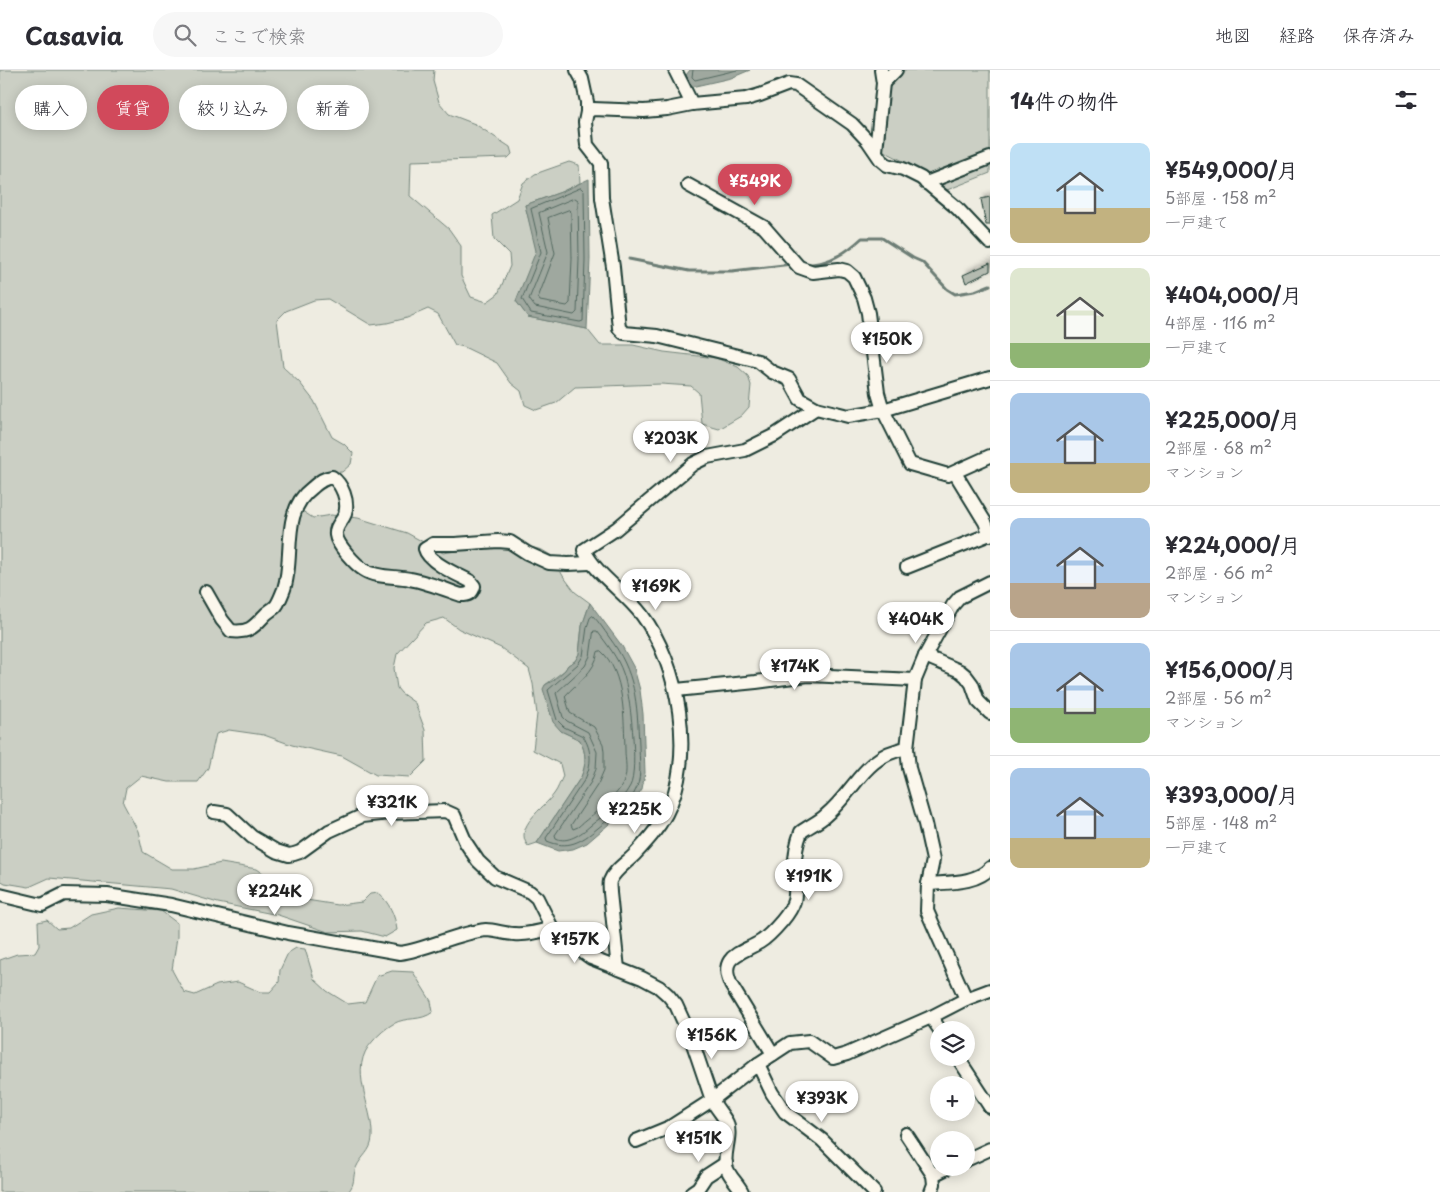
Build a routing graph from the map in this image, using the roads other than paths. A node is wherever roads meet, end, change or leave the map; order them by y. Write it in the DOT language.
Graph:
graph roads {
  1 [pos="577,70"];
  2 [pos="675,70"];
  3 [pos="896,70"];
  4 [pos="882,76"];
  5 [pos="692,104"];
  6 [pos="587,112"];
  7 [pos="876,151"];
  8 [pos="990,158"];
  9 [pos="926,183"];
  10 [pos="688,185"];
  11 [pos="990,243"];
  12 [pos="990,378"];
  13 [pos="816,408"];
  14 [pos="884,410"];
  15 [pos="990,456"];
  16 [pos="954,473"];
  17 [pos="990,535"];
  18 [pos="590,563"];
  19 [pos="907,567"];
  20 [pos="990,582"];
  21 [pos="206,592"];
  22 [pos="925,656"];
  23 [pos="915,680"];
  24 [pos="676,690"];
  25 [pos="990,713"];
  26 [pos="907,748"];
  27 [pos="214,812"];
  28 [pos="990,868"];
  29 [pos="928,884"];
  30 [pos="0,895"];
  31 [pos="552,928"];
  32 [pos="618,969"];
  33 [pos="990,990"];
  34 [pos="966,999"];
  35 [pos="931,1017"];
  36 [pos="934,1021"];
  37 [pos="773,1054"];
  38 [pos="758,1064"];
  39 [pos="963,1066"];
  40 [pos="712,1100"];
  41 [pos="990,1107"];
  42 [pos="906,1134"];
  43 [pos="636,1141"];
  44 [pos="990,1149"];
  45 [pos="975,1156"];
  46 [pos="726,1163"];
  47 [pos="930,1172"];
  48 [pos="932,1176"];
  49 [pos="692,1192"];
  50 [pos="742,1192"];
  51 [pos="874,1192"];
  52 [pos="931,1192"];
  1 -- 6 [label="street"];
  2 -- 5 [label="street"];
  3 -- 4 [label="street"];
  4 -- 7 [label="street"];
  5 -- 6 [label="street"];
  5 -- 7 [label="street"];
  6 -- 13 [label="street"];
  7 -- 9 [label="street"];
  8 -- 9 [label="street"];
  9 -- 11 [label="street"];
  10 -- 14 [label="street"];
  12 -- 14 [label="street"];
  13 -- 14 [label="street"];
  13 -- 18 [label="street"];
  14 -- 16 [label="street"];
  15 -- 16 [label="street"];
  16 -- 17 [label="street"];
  17 -- 19 [label="street"];
  18 -- 21 [label="street"];
  18 -- 24 [label="street"];
  20 -- 22 [label="street"];
  22 -- 23 [label="street"];
  22 -- 25 [label="street"];
  23 -- 24 [label="street"];
  23 -- 26 [label="street"];
  24 -- 32 [label="street"];
  26 -- 29 [label="street"];
  26 -- 37 [label="street"];
  27 -- 31 [label="street"];
  28 -- 29 [label="street"];
  29 -- 34 [label="street"];
  30 -- 31 [label="street"];
  31 -- 32 [label="street"];
  32 -- 40 [label="street"];
  33 -- 34 [label="street"];
  34 -- 35 [label="street"];
  35 -- 36 [label="street"];
  35 -- 37 [label="street"];
  37 -- 38 [label="street"];
  38 -- 40 [label="street"];
  38 -- 51 [label="street"];
  39 -- 41 [label="street"];
  40 -- 43 [label="street"];
  40 -- 46 [label="street"];
  42 -- 47 [label="street"];
  44 -- 45 [label="street"];
  46 -- 49 [label="street"];
  46 -- 50 [label="street"];
  48 -- 52 [label="street"];
}
